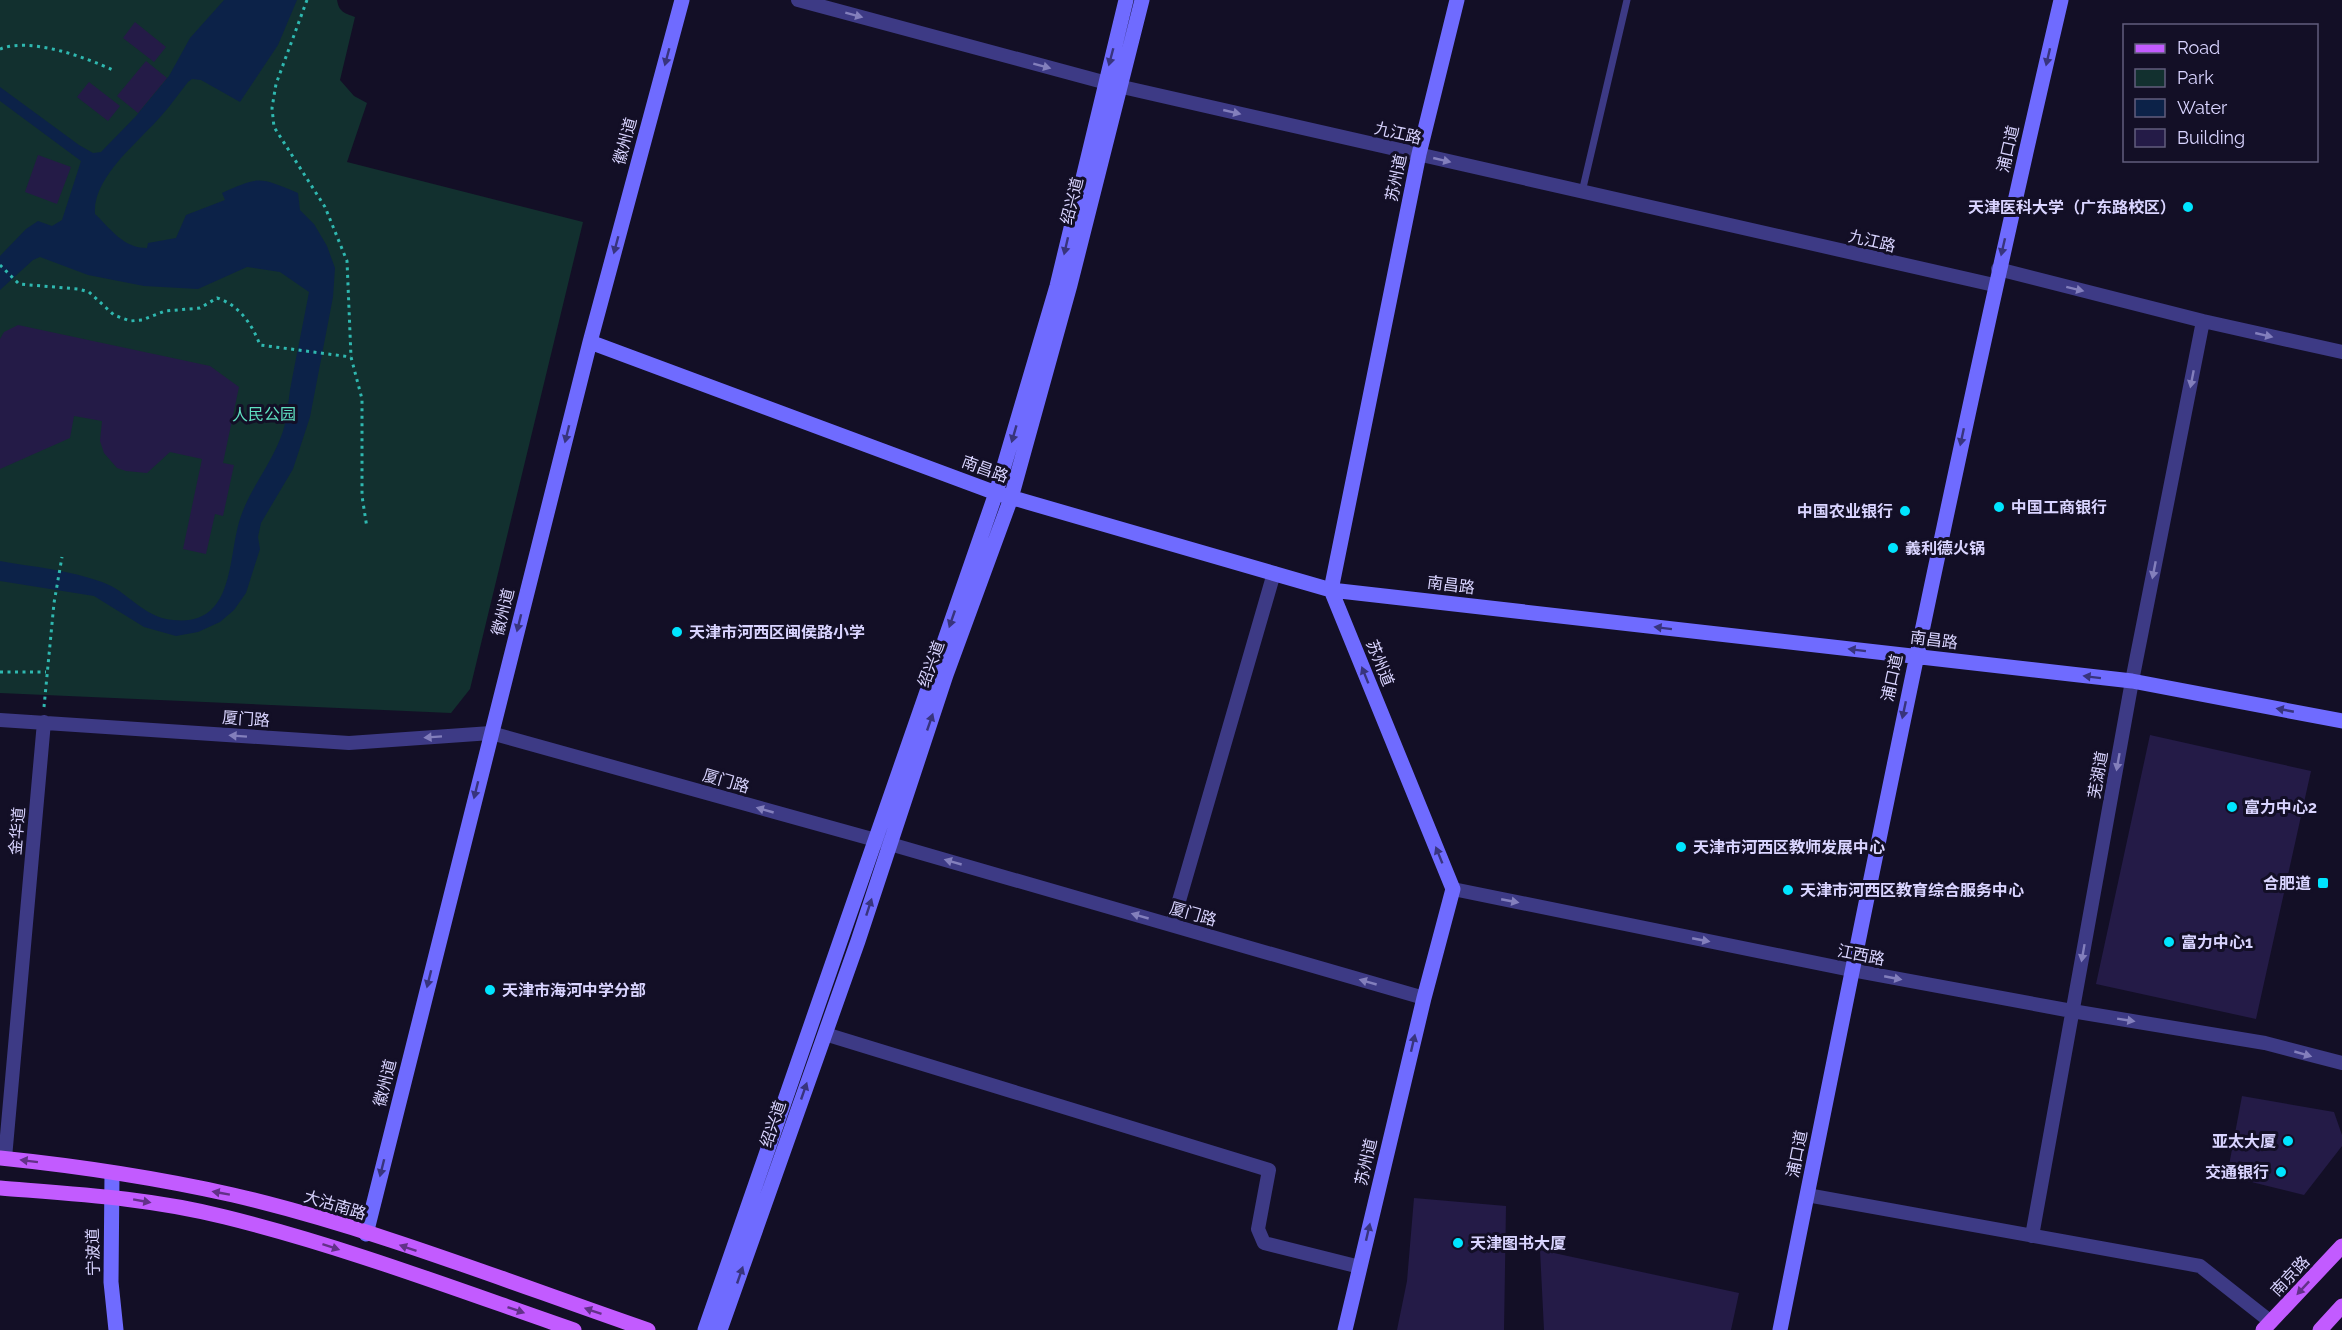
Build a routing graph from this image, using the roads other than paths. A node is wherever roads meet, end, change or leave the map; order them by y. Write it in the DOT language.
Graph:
graph roads {
  1 [pos="682,0"];
  2 [pos="798,0"];
  3 [pos="1126,0"];
  4 [pos="1142,0"];
  5 [pos="1457,0"];
  6 [pos="1627,0"];
  7 [pos="2061,0"];
  8 [pos="1111,85"];
  9 [pos="1419,154"];
  10 [pos="1582,192"];
  11 [pos="1998,269"];
  12 [pos="1994,285"];
  13 [pos="2203,321"];
  14 [pos="590,342"];
  15 [pos="2342,352"];
  16 [pos="996,493"];
  17 [pos="1011,498"];
  18 [pos="1274,573"];
  19 [pos="1331,590"];
  20 [pos="1915,656"];
  21 [pos="2132,681"];
  22 [pos="0,720"];
  23 [pos="2342,721"];
  24 [pos="44,722"];
  25 [pos="491,733"];
  26 [pos="874,840"];
  27 [pos="890,844"];
  28 [pos="1453,890"];
  29 [pos="1172,925"];
  30 [pos="1851,970"];
  31 [pos="1424,998"];
  32 [pos="2072,1011"];
  33 [pos="825,1034"];
  34 [pos="2342,1063"];
  35 [pos="2,1158"];
  36 [pos="112,1173"];
  37 [pos="0,1188"];
  38 [pos="110,1196"];
  39 [pos="1807,1196"];
  40 [pos="366,1234"];
  41 [pos="2032,1236"];
  42 [pos="2342,1246"];
  43 [pos="1360,1267"];
  44 [pos="2342,1306"];
  45 [pos="2267,1326"];
  46 [pos="116,1330"];
  47 [pos="574,1330"];
  48 [pos="648,1330"];
  49 [pos="705,1330"];
  50 [pos="720,1330"];
  51 [pos="1345,1330"];
  52 [pos="1780,1330"];
  53 [pos="2320,1330"];
  1 -- 14 [label="street, 徽州道, one-way"];
  2 -- 8 [label="street, 九江路, one-way"];
  3 -- 8 [label="street, 绍兴道, one-way"];
  4 -- 8 [label="street, 绍兴道"];
  5 -- 9 [label="street, 苏州道"];
  6 -- 10 [label="lane"];
  7 -- 11 [label="street, 浦口道, one-way"];
  8 -- 9 [label="street, 九江路, one-way"];
  8 -- 16 [label="street, 绍兴道, one-way"];
  8 -- 17 [label="street, 绍兴道"];
  9 -- 10 [label="street, 九江路, one-way"];
  9 -- 19 [label="street, 苏州道"];
  10 -- 12 [label="street, 九江路"];
  11 -- 12 [label="street, 浦口道"];
  11 -- 13 [label="street, one-way"];
  12 -- 20 [label="street, 浦口道, one-way"];
  13 -- 15 [label="street, one-way"];
  13 -- 21 [label="street, 芜湖道, one-way"];
  14 -- 16 [label="street, 南昌路"];
  14 -- 25 [label="street, 徽州道, one-way"];
  16 -- 17 [label="street, 南昌路"];
  16 -- 26 [label="street, 绍兴道, one-way"];
  17 -- 18 [label="street, 南昌路"];
  27 -- 17 [label="street, 绍兴道, one-way"];
  18 -- 19 [label="street, 南昌路"];
  18 -- 29 [label="street"];
  20 -- 19 [label="street, 南昌路, one-way"];
  28 -- 19 [label="street, 苏州道, one-way"];
  21 -- 20 [label="street, 南昌路, one-way"];
  20 -- 30 [label="street, 浦口道, one-way"];
  23 -- 21 [label="street, 南昌路, one-way"];
  21 -- 32 [label="street, 芜湖道, one-way"];
  22 -- 24 [label="street, 厦门路"];
  25 -- 24 [label="street, 厦门路, one-way"];
  24 -- 35 [label="street, 金华道"];
  26 -- 25 [label="street, 厦门路, one-way"];
  25 -- 40 [label="street, 徽州道, one-way"];
  26 -- 27 [label="street, 厦门路"];
  26 -- 49 [label="street, 绍兴道"];
  29 -- 27 [label="street, 厦门路, one-way"];
  33 -- 27 [label="street, 绍兴道, one-way"];
  28 -- 30 [label="street, 江西路, one-way"];
  28 -- 31 [label="street, 苏州道"];
  31 -- 29 [label="street, 厦门路, one-way"];
  30 -- 32 [label="street, 江西路, one-way"];
  30 -- 39 [label="street, 浦口道"];
  43 -- 31 [label="street, 苏州道, one-way"];
  32 -- 34 [label="street, 江西路, one-way"];
  32 -- 41 [label="street, 芜湖道"];
  33 -- 43 [label="street"];
  50 -- 33 [label="street, 绍兴道, one-way"];
  36 -- 35 [label="main road, 大沽南路, one-way"];
  36 -- 38 [label="street, 宁波道"];
  40 -- 36 [label="main road, 大沽南路, one-way"];
  37 -- 38 [label="main road"];
  38 -- 46 [label="street, 宁波道"];
  38 -- 47 [label="main road, one-way"];
  39 -- 41 [label="street"];
  39 -- 52 [label="street, 浦口道"];
  48 -- 40 [label="main road, 大沽南路, one-way"];
  41 -- 45 [label="street"];
  42 -- 45 [label="main road, 南京路, one-way"];
  43 -- 51 [label="street, 苏州道"];
  44 -- 53 [label="main road"];
}
